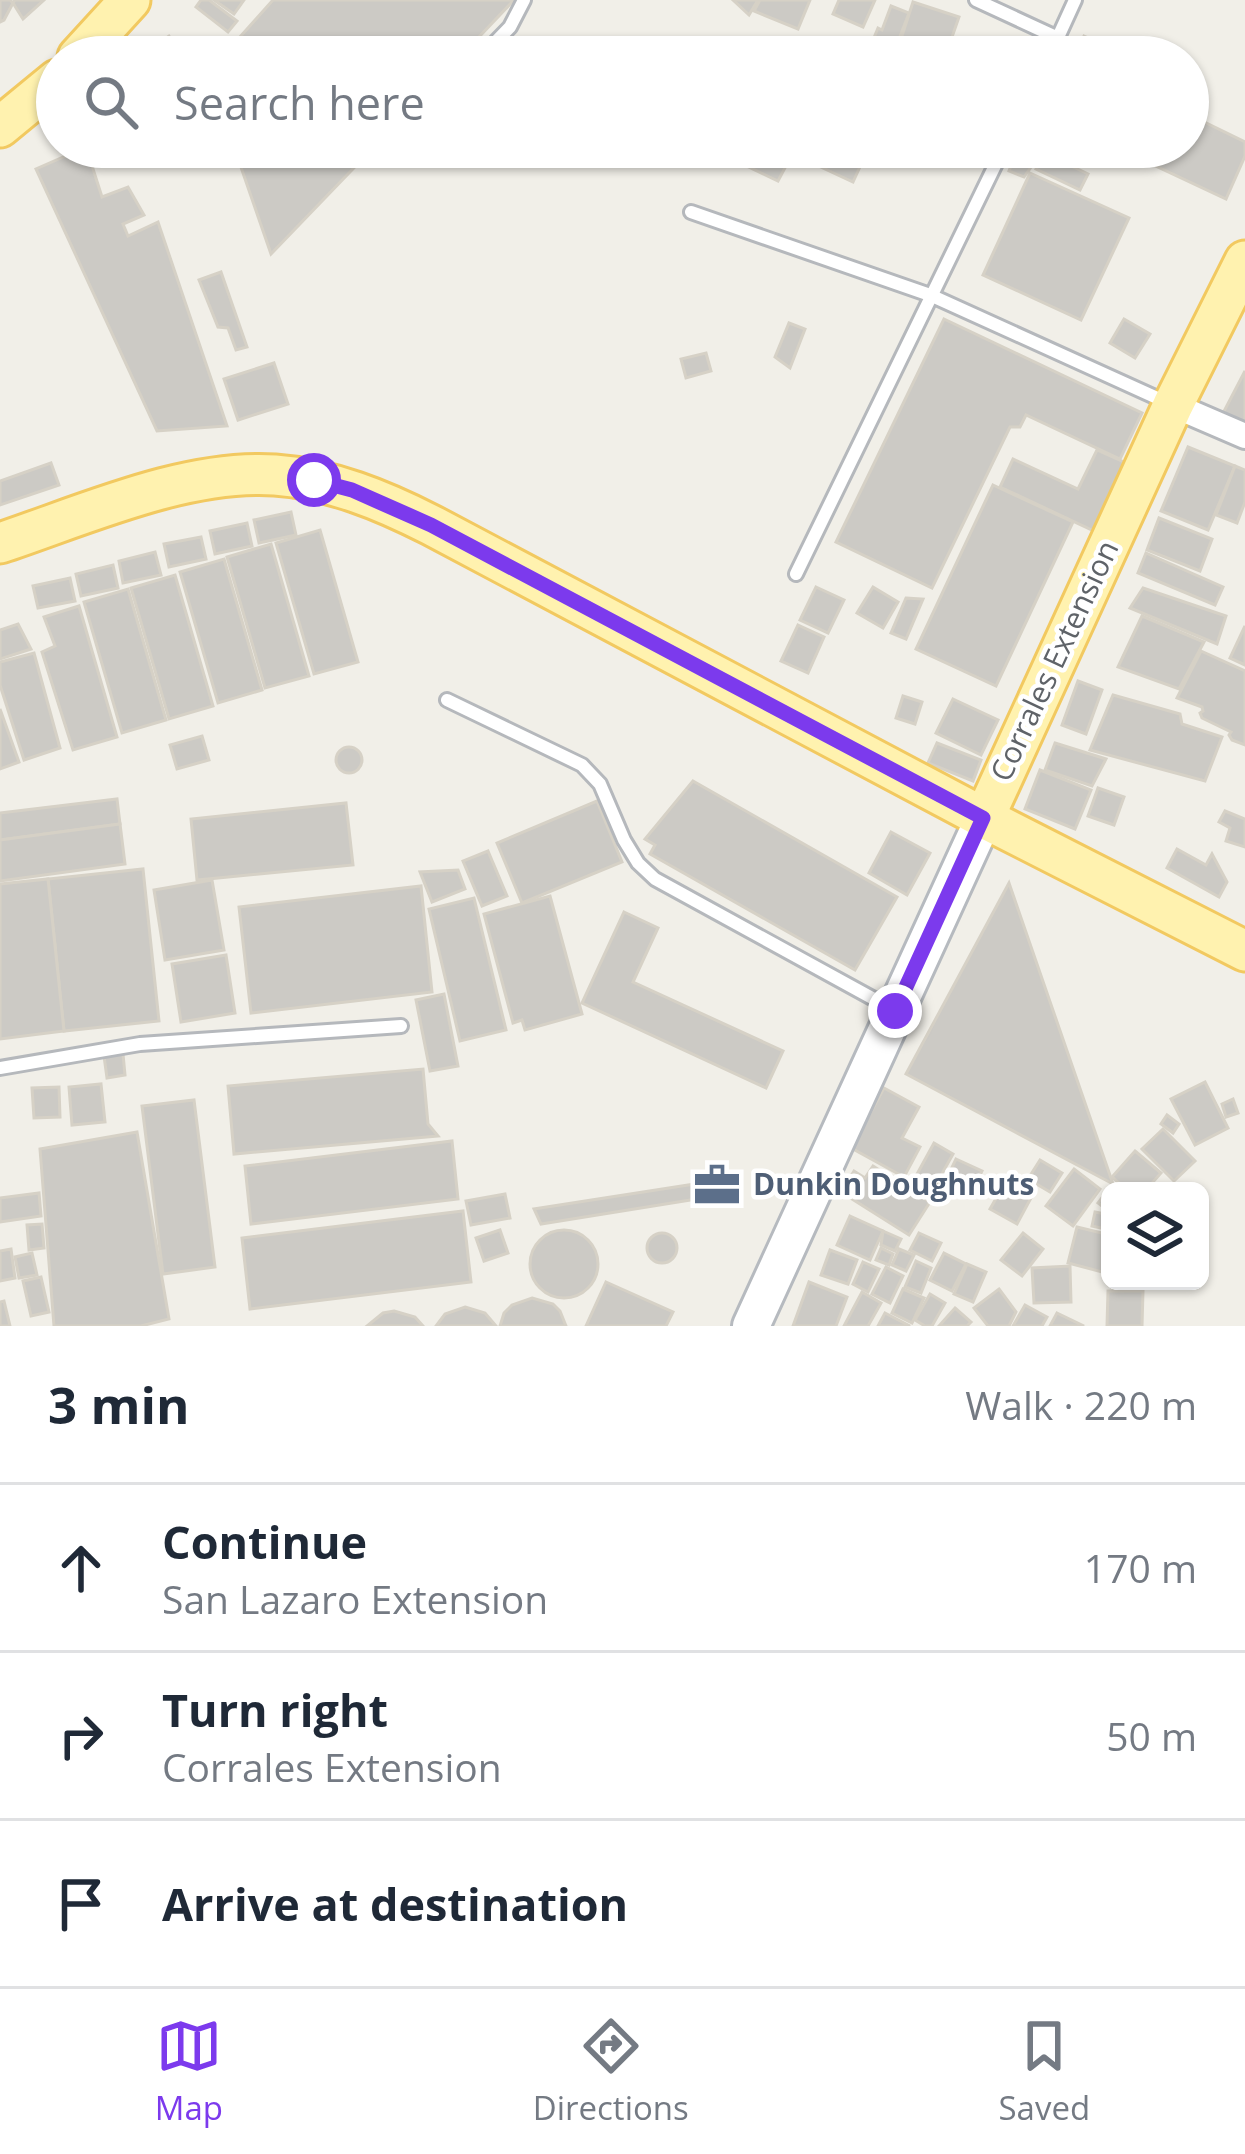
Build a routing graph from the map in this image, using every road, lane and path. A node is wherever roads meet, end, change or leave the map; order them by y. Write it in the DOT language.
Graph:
graph roads {
  1 [pos="130,0"];
  2 [pos="524,0"];
  3 [pos="976,0"];
  4 [pos="1075,0"];
  5 [pos="97,36"];
  6 [pos="501,36"];
  7 [pos="1054,36"];
  8 [pos="1059,36"];
  9 [pos="36,97"];
  10 [pos="0,127"];
  11 [pos="994,168"];
  12 [pos="691,212"];
  13 [pos="1245,261"];
  14 [pos="930,295"];
  15 [pos="1173,405"];
  16 [pos="1245,436"];
  17 [pos="0,544"];
  18 [pos="796,574"];
  19 [pos="447,700"];
  20 [pos="983,818"];
  21 [pos="1245,951"];
  22 [pos="895,1011"];
  23 [pos="401,1026"];
  24 [pos="0,1068"];
  25 [pos="751,1326"];
  1 -- 5 [label="main road"];
  2 -- 6 [label="lane"];
  3 -- 7 [label="lane"];
  4 -- 8 [label="lane"];
  9 -- 10 [label="main road"];
  11 -- 14 [label="lane"];
  12 -- 14 [label="lane"];
  13 -- 15 [label="main road, Corrales Extension"];
  14 -- 15 [label="lane"];
  14 -- 18 [label="lane"];
  15 -- 16 [label="street"];
  15 -- 20 [label="main road, Corrales Extension"];
  17 -- 20 [label="main road"];
  19 -- 22 [label="lane"];
  20 -- 21 [label="main road"];
  20 -- 22 [label="main road, Corrales Extension"];
  22 -- 25 [label="main road, Corrales Extension"];
  23 -- 24 [label="lane"];
}
